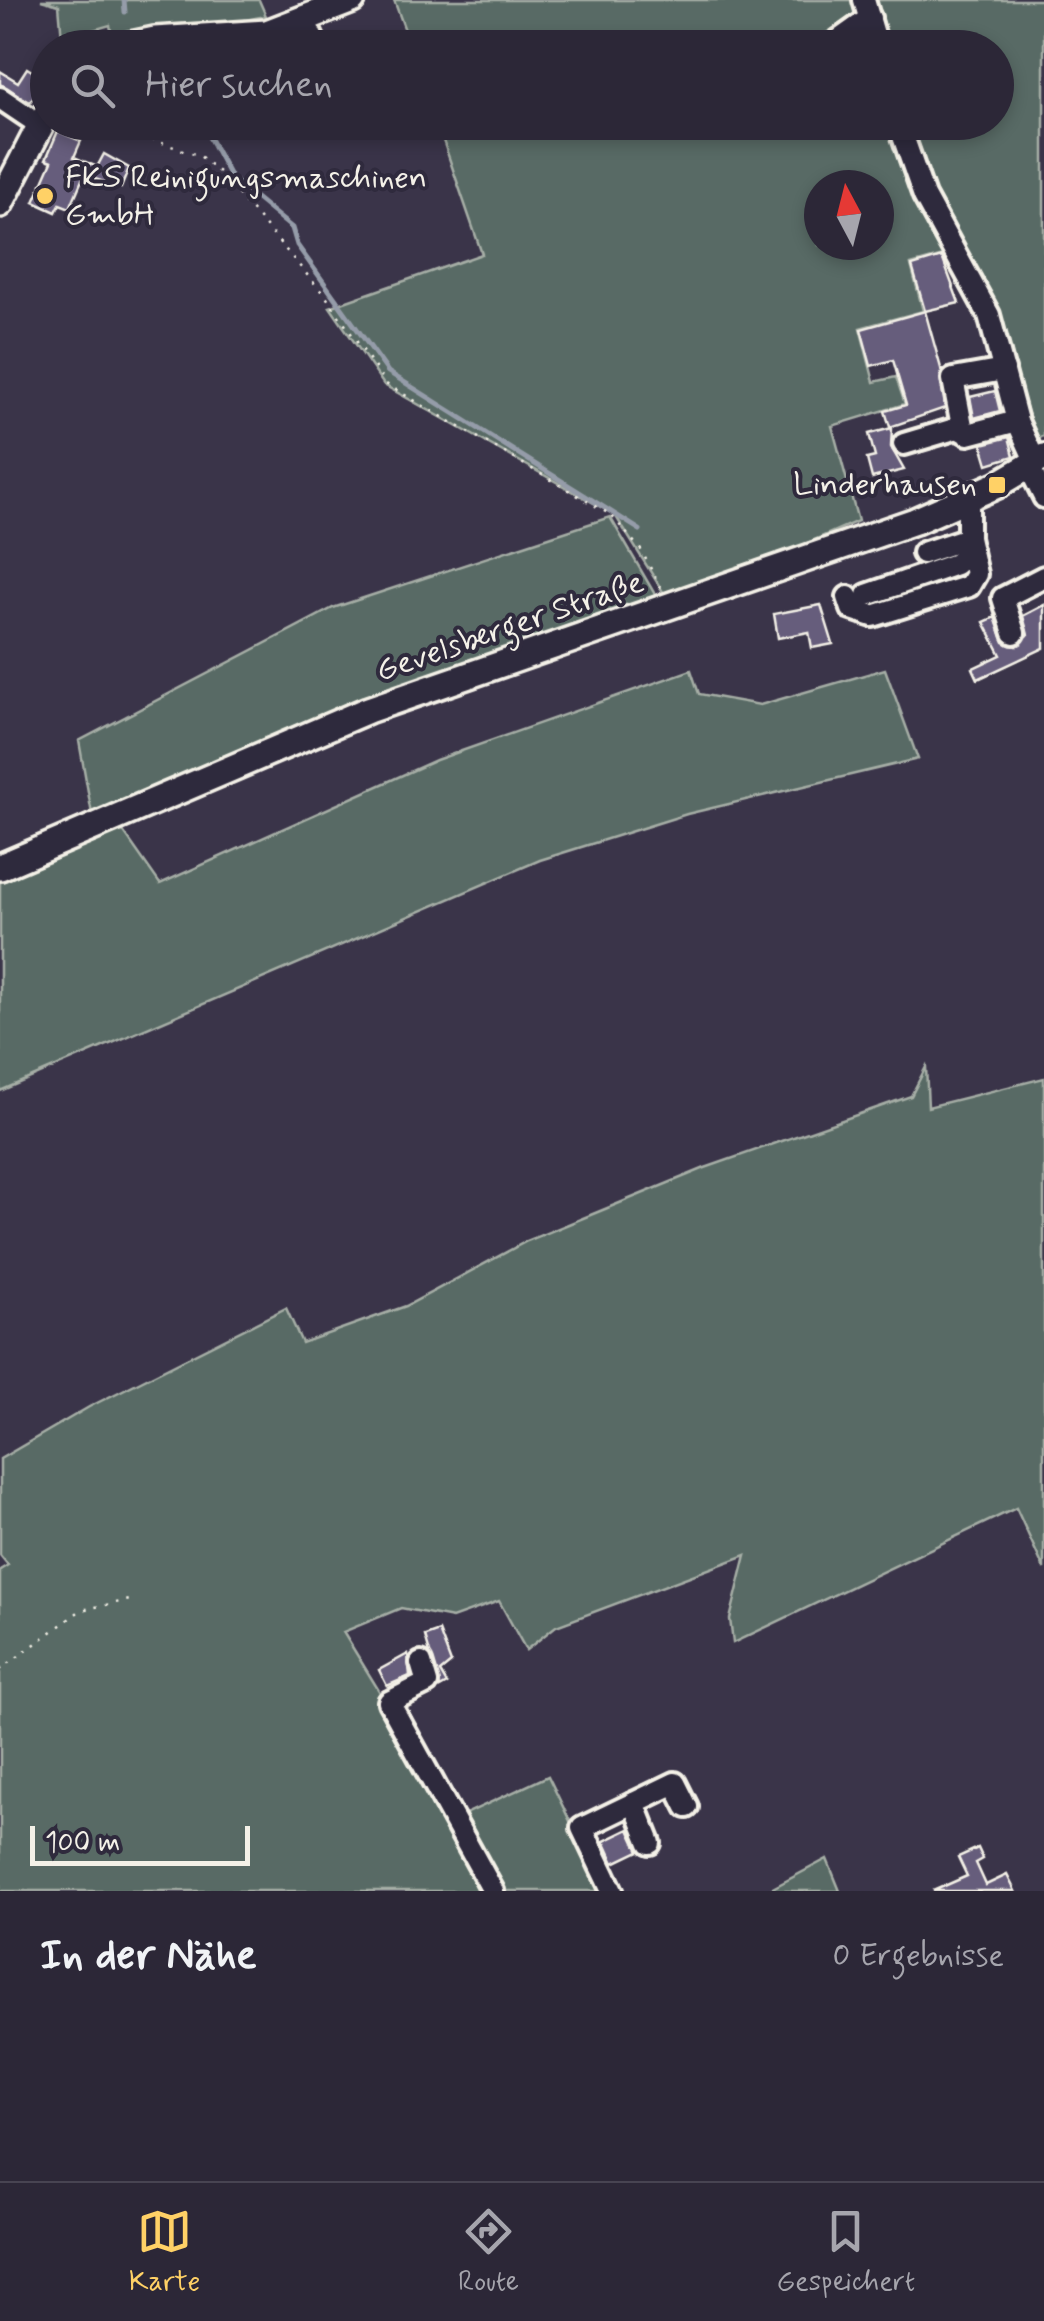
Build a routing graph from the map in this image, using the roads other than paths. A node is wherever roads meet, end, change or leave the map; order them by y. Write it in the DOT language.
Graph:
graph roads {
  1 [pos="352,0"];
  2 [pos="867,9"];
  3 [pos="305,21"];
  4 [pos="270,30"];
  5 [pos="309,30"];
  6 [pos="846,30"];
  7 [pos="0,98"];
  8 [pos="30,112"];
  9 [pos="33,140"];
  10 [pos="904,140"];
  11 [pos="0,204"];
  12 [pos="1004,370"];
  13 [pos="1018,421"];
  14 [pos="962,427"];
  15 [pos="904,444"];
  16 [pos="1036,462"];
  17 [pos="1044,498"];
  18 [pos="968,499"];
  19 [pos="969,544"];
  20 [pos="923,553"];
  21 [pos="1044,578"];
  22 [pos="857,596"];
  23 [pos="1014,633"];
  24 [pos="0,867"];
  25 [pos="420,1663"];
  26 [pos="634,1803"];
  27 [pos="687,1807"];
  28 [pos="650,1842"];
  29 [pos="493,1891"];
  30 [pos="612,1891"];
  1 -- 3 [label="main road"];
  2 -- 6 [label="street"];
  3 -- 4 [label="main road"];
  3 -- 5 [label="street"];
  7 -- 8 [label="street"];
  9 -- 11 [label="main road"];
  10 -- 12 [label="street"];
  12 -- 13 [label="street"];
  12 -- 14 [label="street"];
  13 -- 14 [label="street"];
  13 -- 16 [label="street"];
  14 -- 15 [label="street"];
  16 -- 17 [label="street"];
  16 -- 18 [label="main road, Gevelsberger Straße"];
  18 -- 19 [label="street"];
  18 -- 24 [label="main road, Gevelsberger Straße"];
  19 -- 20 [label="street"];
  19 -- 22 [label="street"];
  21 -- 23 [label="street"];
  25 -- 29 [label="street"];
  26 -- 27 [label="street"];
  26 -- 28 [label="street"];
  26 -- 30 [label="street"];
}
